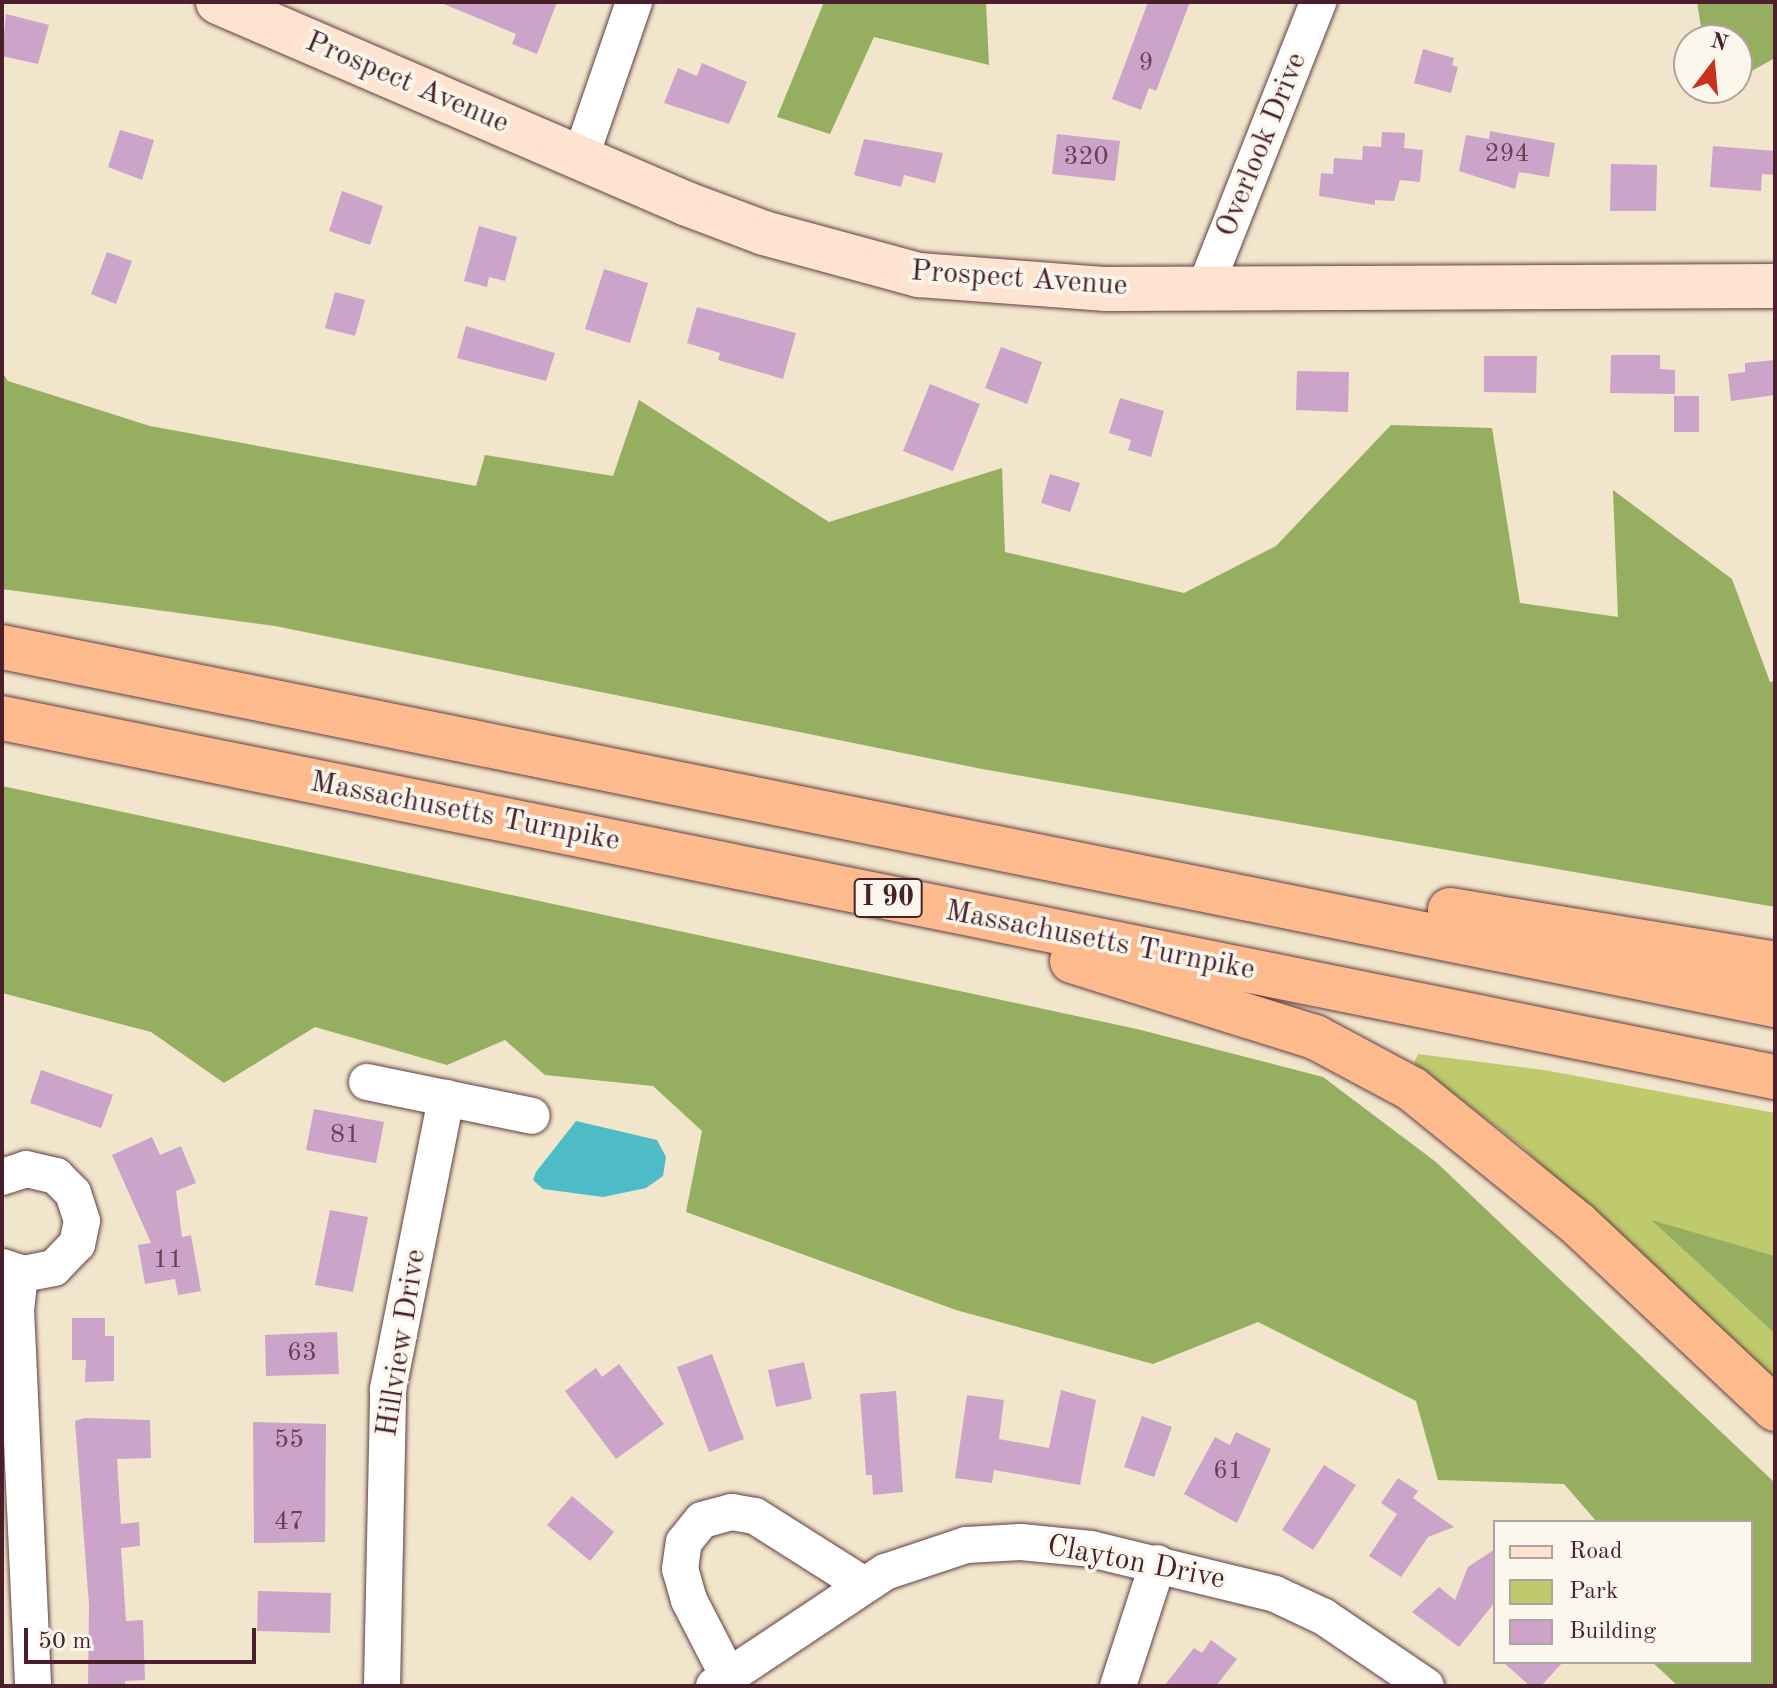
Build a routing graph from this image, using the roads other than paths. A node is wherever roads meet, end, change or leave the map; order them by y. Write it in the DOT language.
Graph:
graph roads {
  1 [pos="218,2"];
  2 [pos="634,2"];
  3 [pos="1318,2"];
  4 [pos="580,159"];
  5 [pos="1775,286"];
  6 [pos="1205,288"];
  7 [pos="2,647"];
  8 [pos="161,679"];
  9 [pos="2,718"];
  10 [pos="813,883"];
  11 [pos="1775,964"];
  12 [pos="1775,1005"];
  13 [pos="1775,1077"];
  14 [pos="367,1082"];
  15 [pos="446,1098"];
  16 [pos="532,1116"];
  17 [pos="2,1177"];
  18 [pos="11,1270"];
  19 [pos="1775,1409"];
  20 [pos="1158,1563"];
  21 [pos="864,1585"];
  22 [pos="721,1680"];
  23 [pos="33,1686"];
  24 [pos="382,1686"];
  25 [pos="1118,1686"];
  26 [pos="1426,1686"];
  1 -- 4 [label="street, Prospect Avenue"];
  2 -- 4 [label="street"];
  3 -- 6 [label="street, Overlook Drive"];
  4 -- 6 [label="street, Prospect Avenue"];
  5 -- 6 [label="street, Prospect Avenue"];
  7 -- 8 [label="highway, I 90"];
  8 -- 11 [label="highway"];
  8 -- 12 [label="highway, I 90"];
  9 -- 10 [label="highway, Massachusetts Turnpike / I 90"];
  10 -- 13 [label="highway, Massachusetts Turnpike / I 90"];
  10 -- 19 [label="highway"];
  14 -- 15 [label="street"];
  15 -- 16 [label="street"];
  15 -- 24 [label="street, Hillview Drive"];
  17 -- 18 [label="street"];
  18 -- 23 [label="street"];
  20 -- 21 [label="street, Clayton Drive"];
  20 -- 25 [label="street"];
  20 -- 26 [label="street, Clayton Drive"];
  21 -- 22 [label="street, Clayton Drive"];
  21 -- 22 [label="street"];
}
